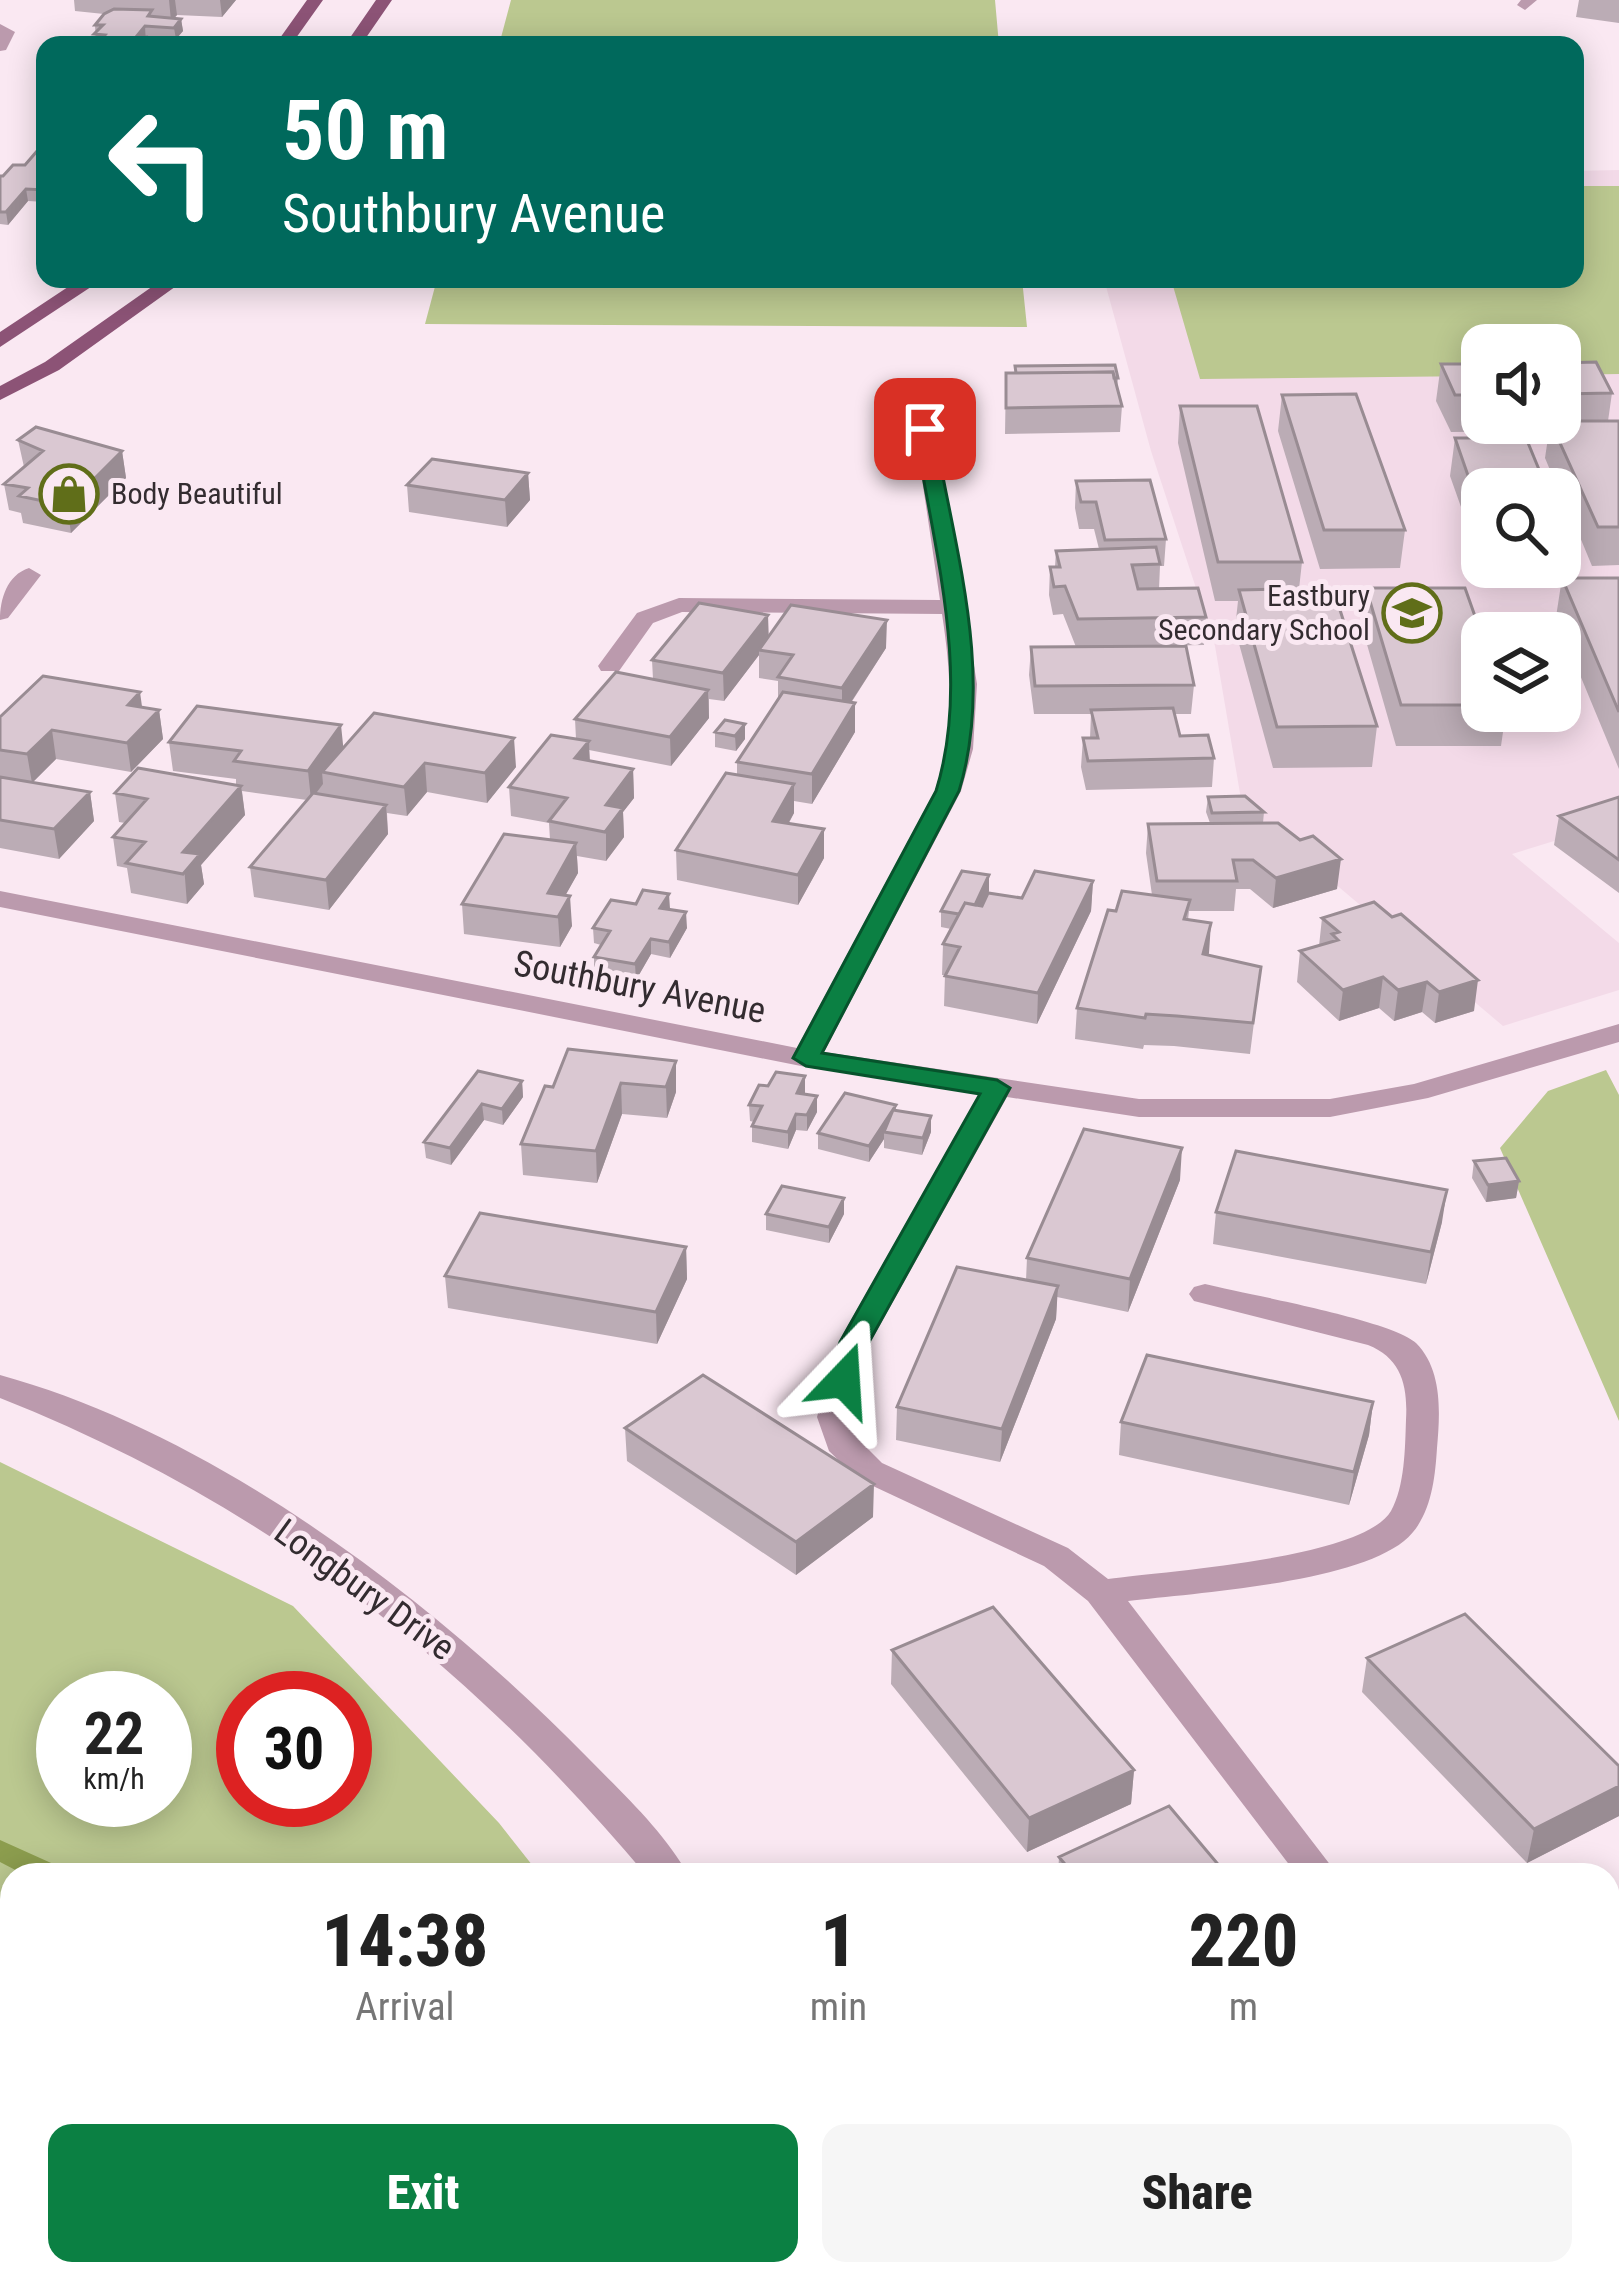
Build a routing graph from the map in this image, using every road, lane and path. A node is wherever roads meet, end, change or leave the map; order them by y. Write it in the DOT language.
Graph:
graph roads {
  1 [pos="314,0"];
  2 [pos="384,0"];
  3 [pos="0,28"];
  4 [pos="289,36"];
  5 [pos="359,36"];
  6 [pos="0,46"];
  7 [pos="79,288"];
  8 [pos="163,288"];
  9 [pos="0,340"];
  10 [pos="918,385"];
  11 [pos="0,394"];
  12 [pos="29,575"];
  13 [pos="950,607"];
  14 [pos="0,613"];
  15 [pos="610,666"];
  16 [pos="0,899"];
  17 [pos="1619,1033"];
  18 [pos="806,1058"];
  19 [pos="997,1088"];
  20 [pos="1205,1294"];
  21 [pos="0,1385"];
  22 [pos="1101,1592"];
  23 [pos="659,1863"];
  24 [pos="1310,1863"];
  1 -- 4 [label="main road"];
  2 -- 5 [label="main road"];
  3 -- 6 [label="street"];
  7 -- 9 [label="main road"];
  8 -- 11 [label="main road"];
  10 -- 13 [label="street"];
  12 -- 14 [label="street"];
  13 -- 15 [label="street"];
  13 -- 18 [label="street"];
  16 -- 18 [label="street, Southbury Avenue"];
  17 -- 19 [label="street, Southbury Avenue"];
  18 -- 19 [label="street, Southbury Avenue"];
  19 -- 22 [label="street"];
  20 -- 22 [label="street"];
  21 -- 23 [label="street, Longbury Drive"];
  22 -- 24 [label="street"];
}
